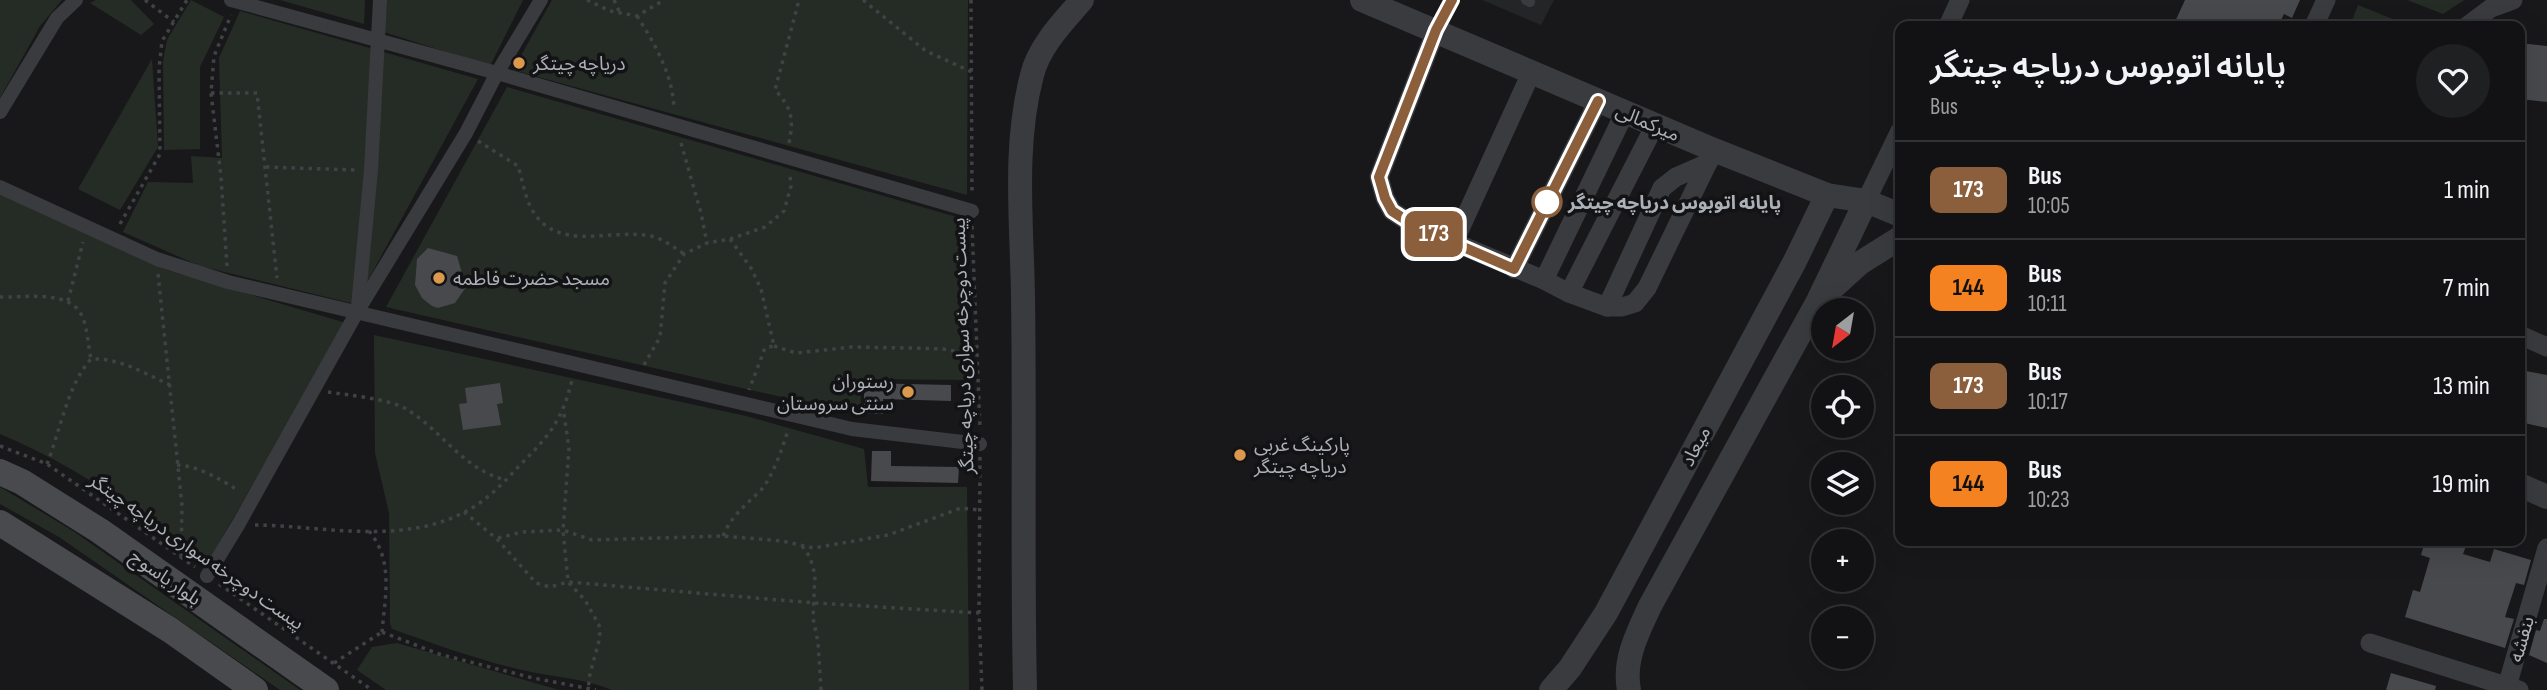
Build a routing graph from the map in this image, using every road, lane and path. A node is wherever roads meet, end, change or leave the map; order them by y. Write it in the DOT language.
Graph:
graph roads {
  1 [pos="76,0"];
  2 [pos="145,0"];
  3 [pos="187,0"];
  4 [pos="380,0"];
  5 [pos="541,0"];
  6 [pos="587,0"];
  7 [pos="614,0"];
  8 [pos="664,0"];
  9 [pos="799,0"];
  10 [pos="863,0"];
  11 [pos="971,0"];
  12 [pos="1082,0"];
  13 [pos="1362,0"];
  14 [pos="1452,0"];
  15 [pos="1960,0"];
  16 [pos="2326,0"];
  17 [pos="2513,0"];
  18 [pos="234,1"];
  19 [pos="619,12"];
  20 [pos="1955,21"];
  21 [pos="2316,21"];
  22 [pos="2474,21"];
  23 [pos="174,22"];
  24 [pos="1436,30"];
  25 [pos="377,40"];
  26 [pos="1532,71"];
  27 [pos="972,72"];
  28 [pos="497,73"];
  29 [pos="211,93"];
  30 [pos="1598,101"];
  31 [pos="0,112"];
  32 [pos="1625,112"];
  33 [pos="1654,125"];
  34 [pos="466,134"];
  35 [pos="1895,141"];
  36 [pos="787,156"];
  37 [pos="1711,157"];
  38 [pos="266,167"];
  39 [pos="371,170"];
  40 [pos="0,187"];
  41 [pos="1827,195"];
  42 [pos="1866,201"];
  43 [pos="972,211"];
  44 [pos="1895,213"];
  45 [pos="87,227"];
  46 [pos="113,239"];
  47 [pos="730,239"];
  48 [pos="1895,241"];
  49 [pos="1454,242"];
  50 [pos="684,254"];
  51 [pos="157,259"];
  52 [pos="1795,261"];
  53 [pos="1514,269"];
  54 [pos="1544,280"];
  55 [pos="228,282"];
  56 [pos="1569,293"];
  57 [pos="279,294"];
  58 [pos="0,297"];
  59 [pos="1819,298"];
  60 [pos="1819,298"];
  61 [pos="1821,298"];
  62 [pos="68,301"];
  63 [pos="1607,307"];
  64 [pos="357,312"];
  65 [pos="1811,314"];
  66 [pos="2525,337"];
  67 [pos="774,346"];
  68 [pos="2547,347"];
  69 [pos="977,355"];
  70 [pos="91,359"];
  71 [pos="576,364"];
  72 [pos="634,377"];
  73 [pos="170,385"];
  74 [pos="314,391"];
  75 [pos="748,404"];
  76 [pos="564,411"];
  77 [pos="791,415"];
  78 [pos="980,444"];
  79 [pos="0,446"];
  80 [pos="47,464"];
  81 [pos="177,465"];
  82 [pos="0,472"];
  83 [pos="505,480"];
  84 [pos="2525,487"];
  85 [pos="2547,498"];
  86 [pos="252,499"];
  87 [pos="979,510"];
  88 [pos="464,512"];
  89 [pos="0,523"];
  90 [pos="238,525"];
  91 [pos="564,530"];
  92 [pos="369,531"];
  93 [pos="723,536"];
  94 [pos="497,539"];
  95 [pos="800,545"];
  96 [pos="2546,557"];
  97 [pos="181,558"];
  98 [pos="207,576"];
  99 [pos="568,582"];
  100 [pos="815,603"];
  101 [pos="979,613"];
  102 [pos="382,632"];
  103 [pos="2370,643"];
  104 [pos="333,663"];
  105 [pos="589,689"];
  106 [pos="2510,689"];
  107 [pos="255,690"];
  108 [pos="326,690"];
  109 [pos="372,690"];
  110 [pos="596,690"];
  111 [pos="821,690"];
  112 [pos="982,690"];
  113 [pos="1025,690"];
  114 [pos="1550,690"];
  115 [pos="1629,690"];
  1 -- 31 [label="street"];
  2 -- 23 [label="path"];
  3 -- 23 [label="path"];
  4 -- 25 [label="street"];
  5 -- 28 [label="street"];
  6 -- 19 [label="path"];
  7 -- 19 [label="path"];
  8 -- 19 [label="path"];
  9 -- 36 [label="path"];
  10 -- 27 [label="path"];
  11 -- 27 [label="path, پیست دوچرخه سواری دریاچه چیتگر"];
  12 -- 113 [label="street"];
  13 -- 24 [label="street, میرکمالی"];
  14 -- 24 [label="lane"];
  15 -- 20 [label="street"];
  16 -- 21 [label="street"];
  17 -- 22 [label="street"];
  18 -- 25 [label="street"];
  18 -- 29 [label="path"];
  23 -- 46 [label="path"];
  24 -- 26 [label="street, میرکمالی"];
  24 -- 49 [label="street"];
  25 -- 28 [label="street"];
  25 -- 39 [label="street"];
  26 -- 30 [label="street, میرکمالی"];
  26 -- 49 [label="street"];
  27 -- 43 [label="path, پیست دوچرخه سواری دریاچه چیتگر"];
  28 -- 34 [label="street"];
  28 -- 36 [label="street"];
  29 -- 38 [label="path"];
  29 -- 55 [label="path"];
  30 -- 32 [label="street, میرکمالی"];
  30 -- 53 [label="street"];
  32 -- 33 [label="street, میرکمالی"];
  32 -- 54 [label="street"];
  33 -- 37 [label="street, میرکمالی"];
  33 -- 56 [label="street"];
  34 -- 50 [label="path"];
  34 -- 64 [label="street"];
  35 -- 42 [label="street"];
  36 -- 43 [label="street"];
  36 -- 47 [label="path"];
  37 -- 41 [label="street, میرکمالی"];
  37 -- 63 [label="street"];
  37 -- 63 [label="street"];
  38 -- 39 [label="path"];
  38 -- 57 [label="path"];
  39 -- 64 [label="street"];
  40 -- 45 [label="street"];
  41 -- 42 [label="street, میرکمالی"];
  41 -- 52 [label="street, میعاد"];
  42 -- 44 [label="street, میرکمالی"];
  42 -- 59 [label="street, میعاد"];
  43 -- 69 [label="path, پیست دوچرخه سواری دریاچه چیتگر"];
  45 -- 46 [label="street"];
  45 -- 62 [label="path"];
  46 -- 51 [label="street"];
  47 -- 50 [label="path"];
  47 -- 67 [label="path"];
  48 -- 61 [label="street"];
  49 -- 53 [label="street"];
  50 -- 72 [label="path"];
  51 -- 55 [label="street"];
  51 -- 73 [label="path"];
  52 -- 60 [label="street"];
  52 -- 114 [label="street, میعاد"];
  53 -- 54 [label="street"];
  54 -- 56 [label="street"];
  55 -- 57 [label="street"];
  56 -- 63 [label="street"];
  57 -- 64 [label="street"];
  58 -- 62 [label="path"];
  62 -- 70 [label="path"];
  64 -- 71 [label="street"];
  64 -- 74 [label="street"];
  65 -- 115 [label="street, میعاد"];
  66 -- 68 [label="street"];
  67 -- 69 [label="path"];
  67 -- 75 [label="path"];
  69 -- 78 [label="path, پیست دوچرخه سواری دریاچه چیتگر"];
  70 -- 73 [label="path"];
  70 -- 80 [label="path"];
  71 -- 72 [label="street"];
  71 -- 76 [label="path"];
  72 -- 75 [label="street"];
  73 -- 81 [label="path"];
  74 -- 83 [label="path"];
  74 -- 86 [label="street"];
  75 -- 77 [label="street"];
  76 -- 83 [label="path"];
  76 -- 91 [label="path"];
  77 -- 78 [label="street"];
  77 -- 93 [label="path"];
  78 -- 87 [label="path, پیست دوچرخه سواری دریاچه چیتگر"];
  79 -- 80 [label="path, پیست دوچرخه سواری دریاچه چیتگر"];
  80 -- 97 [label="path, پیست دوچرخه سواری دریاچه چیتگر"];
  81 -- 86 [label="path"];
  81 -- 97 [label="path"];
  82 -- 108 [label="main road, بلوار یاسوج"];
  83 -- 88 [label="path"];
  84 -- 85 [label="street"];
  86 -- 90 [label="street"];
  87 -- 95 [label="path"];
  87 -- 101 [label="path, پیست دوچرخه سواری دریاچه چیتگر"];
  88 -- 92 [label="path"];
  88 -- 94 [label="path"];
  89 -- 107 [label="main road"];
  90 -- 92 [label="path"];
  90 -- 98 [label="street"];
  91 -- 93 [label="path"];
  91 -- 94 [label="path"];
  91 -- 99 [label="path"];
  92 -- 102 [label="path"];
  93 -- 95 [label="path"];
  94 -- 99 [label="path"];
  95 -- 100 [label="path"];
  96 -- 106 [label="street, بنفشه"];
  97 -- 98 [label="path, پیست دوچرخه سواری دریاچه چیتگر"];
  98 -- 104 [label="path, پیست دوچرخه سواری دریاچه چیتگر"];
  99 -- 100 [label="path"];
  99 -- 105 [label="path"];
  100 -- 101 [label="path"];
  100 -- 111 [label="path"];
  101 -- 112 [label="path, پیست دوچرخه سواری دریاچه چیتگر"];
  102 -- 104 [label="path"];
  102 -- 105 [label="path"];
  103 -- 106 [label="street"];
  104 -- 109 [label="path, پیست دوچرخه سواری دریاچه چیتگر"];
  105 -- 110 [label="path"];
}
